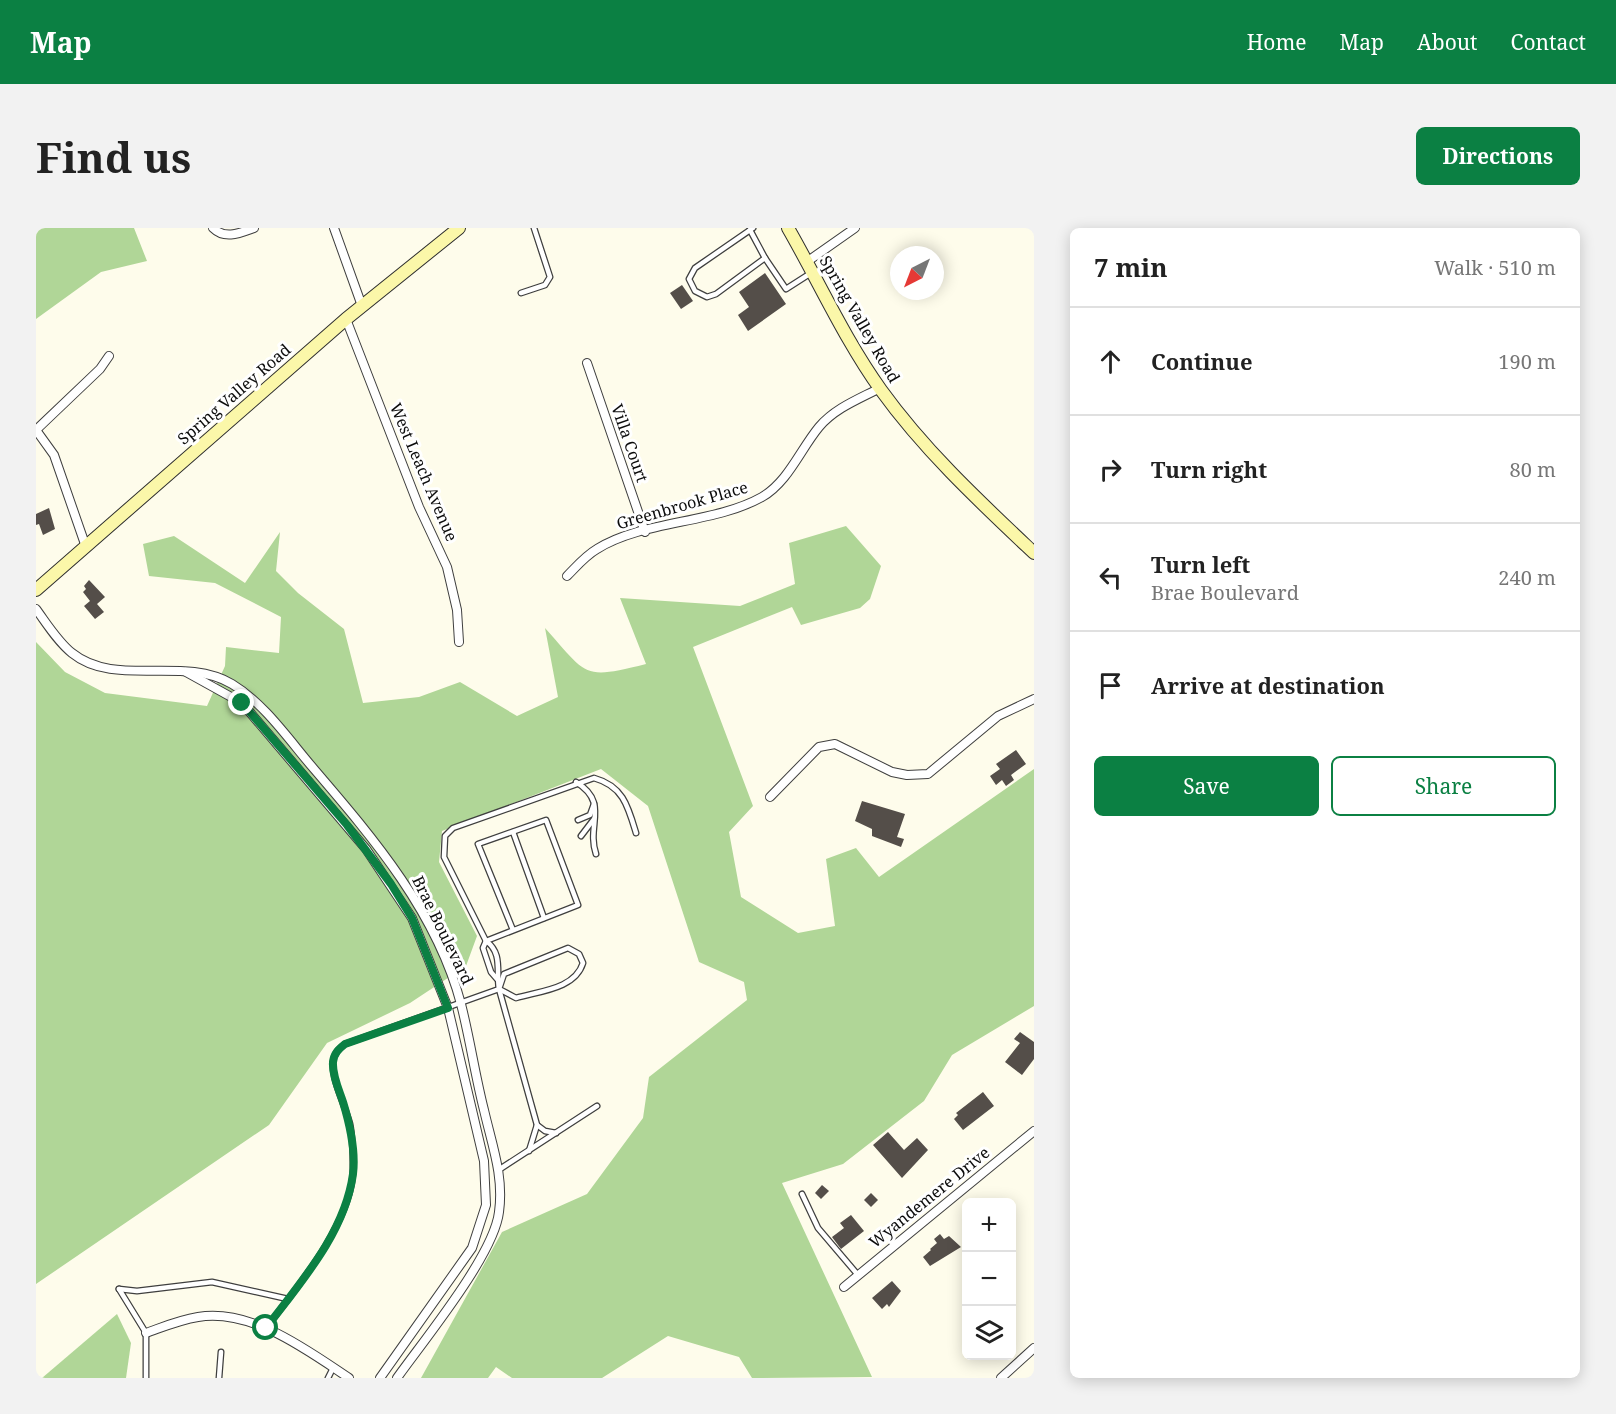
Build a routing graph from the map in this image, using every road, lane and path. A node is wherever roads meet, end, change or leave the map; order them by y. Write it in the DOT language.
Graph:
graph roads {
  1 [pos="213,228"];
  2 [pos="254,228"];
  3 [pos="334,228"];
  4 [pos="459,228"];
  5 [pos="534,228"];
  6 [pos="788,228"];
  7 [pos="855,228"];
  8 [pos="752,229"];
  9 [pos="765,258"];
  10 [pos="810,267"];
  11 [pos="521,293"];
  12 [pos="362,306"];
  13 [pos="346,319"];
  14 [pos="109,356"];
  15 [pos="587,363"];
  16 [pos="880,388"];
  17 [pos="36,430"];
  18 [pos="645,532"];
  19 [pos="86,546"];
  20 [pos="1034,553"];
  21 [pos="567,576"];
  22 [pos="36,590"];
  23 [pos="36,609"];
  24 [pos="459,642"];
  25 [pos="183,670"];
  26 [pos="1034,699"];
  27 [pos="576,782"];
  28 [pos="770,797"];
  29 [pos="595,802"];
  30 [pos="578,820"];
  31 [pos="513,832"];
  32 [pos="636,833"];
  33 [pos="581,836"];
  34 [pos="596,854"];
  35 [pos="544,918"];
  36 [pos="513,930"];
  37 [pos="486,941"];
  38 [pos="497,979"];
  39 [pos="499,989"];
  40 [pos="461,1002"];
  41 [pos="448,1008"];
  42 [pos="597,1106"];
  43 [pos="537,1125"];
  44 [pos="1034,1131"];
  45 [pos="556,1133"];
  46 [pos="529,1151"];
  47 [pos="500,1169"];
  48 [pos="802,1194"];
  49 [pos="858,1275"];
  50 [pos="844,1287"];
  51 [pos="288,1299"];
  52 [pos="266,1328"];
  53 [pos="146,1333"];
  54 [pos="1034,1348"];
  55 [pos="221,1352"];
  56 [pos="333,1368"];
  57 [pos="146,1378"];
  58 [pos="219,1378"];
  59 [pos="328,1378"];
  60 [pos="349,1378"];
  61 [pos="380,1378"];
  62 [pos="397,1378"];
  63 [pos="1001,1378"];
  1 -- 2 [label="street"];
  3 -- 12 [label="street"];
  4 -- 12 [label="street, Spring Valley Road"];
  5 -- 11 [label="lane"];
  6 -- 10 [label="street, Spring Valley Road"];
  7 -- 10 [label="street"];
  8 -- 9 [label="lane"];
  8 -- 9 [label="lane"];
  9 -- 10 [label="lane"];
  10 -- 16 [label="street, Spring Valley Road"];
  12 -- 13 [label="street, Spring Valley Road"];
  13 -- 19 [label="street, Spring Valley Road"];
  13 -- 24 [label="street, West Leach Avenue"];
  14 -- 17 [label="street"];
  15 -- 18 [label="street, Villa Court"];
  16 -- 18 [label="street, Greenbrook Place"];
  16 -- 20 [label="street, Spring Valley Road"];
  17 -- 19 [label="street"];
  18 -- 21 [label="street, Greenbrook Place"];
  19 -- 22 [label="street, Spring Valley Road"];
  23 -- 25 [label="street, Brae Boulevard"];
  25 -- 40 [label="street, Brae Boulevard"];
  25 -- 41 [label="street, Brae Boulevard"];
  26 -- 28 [label="street"];
  27 -- 29 [label="lane"];
  27 -- 32 [label="lane"];
  27 -- 37 [label="lane"];
  29 -- 30 [label="lane"];
  29 -- 33 [label="lane"];
  29 -- 34 [label="lane"];
  31 -- 35 [label="lane"];
  31 -- 35 [label="lane"];
  31 -- 36 [label="lane"];
  35 -- 36 [label="lane"];
  36 -- 37 [label="lane"];
  37 -- 38 [label="lane"];
  37 -- 38 [label="lane"];
  38 -- 39 [label="lane"];
  39 -- 39 [label="lane"];
  39 -- 40 [label="lane"];
  39 -- 43 [label="lane"];
  40 -- 41 [label="lane"];
  40 -- 47 [label="street, Brae Boulevard"];
  41 -- 51 [label="lane"];
  41 -- 61 [label="street, Brae Boulevard"];
  42 -- 45 [label="lane"];
  43 -- 45 [label="lane"];
  43 -- 46 [label="lane"];
  44 -- 49 [label="street, Wyandemere Drive"];
  45 -- 46 [label="lane"];
  46 -- 47 [label="lane"];
  47 -- 62 [label="street, Brae Boulevard"];
  48 -- 49 [label="lane"];
  49 -- 50 [label="street, Wyandemere Drive"];
  51 -- 52 [label="lane"];
  51 -- 53 [label="lane"];
  52 -- 53 [label="street"];
  52 -- 56 [label="street"];
  53 -- 57 [label="lane"];
  54 -- 63 [label="street"];
  55 -- 58 [label="lane"];
  56 -- 59 [label="lane"];
  56 -- 60 [label="street"];
}
